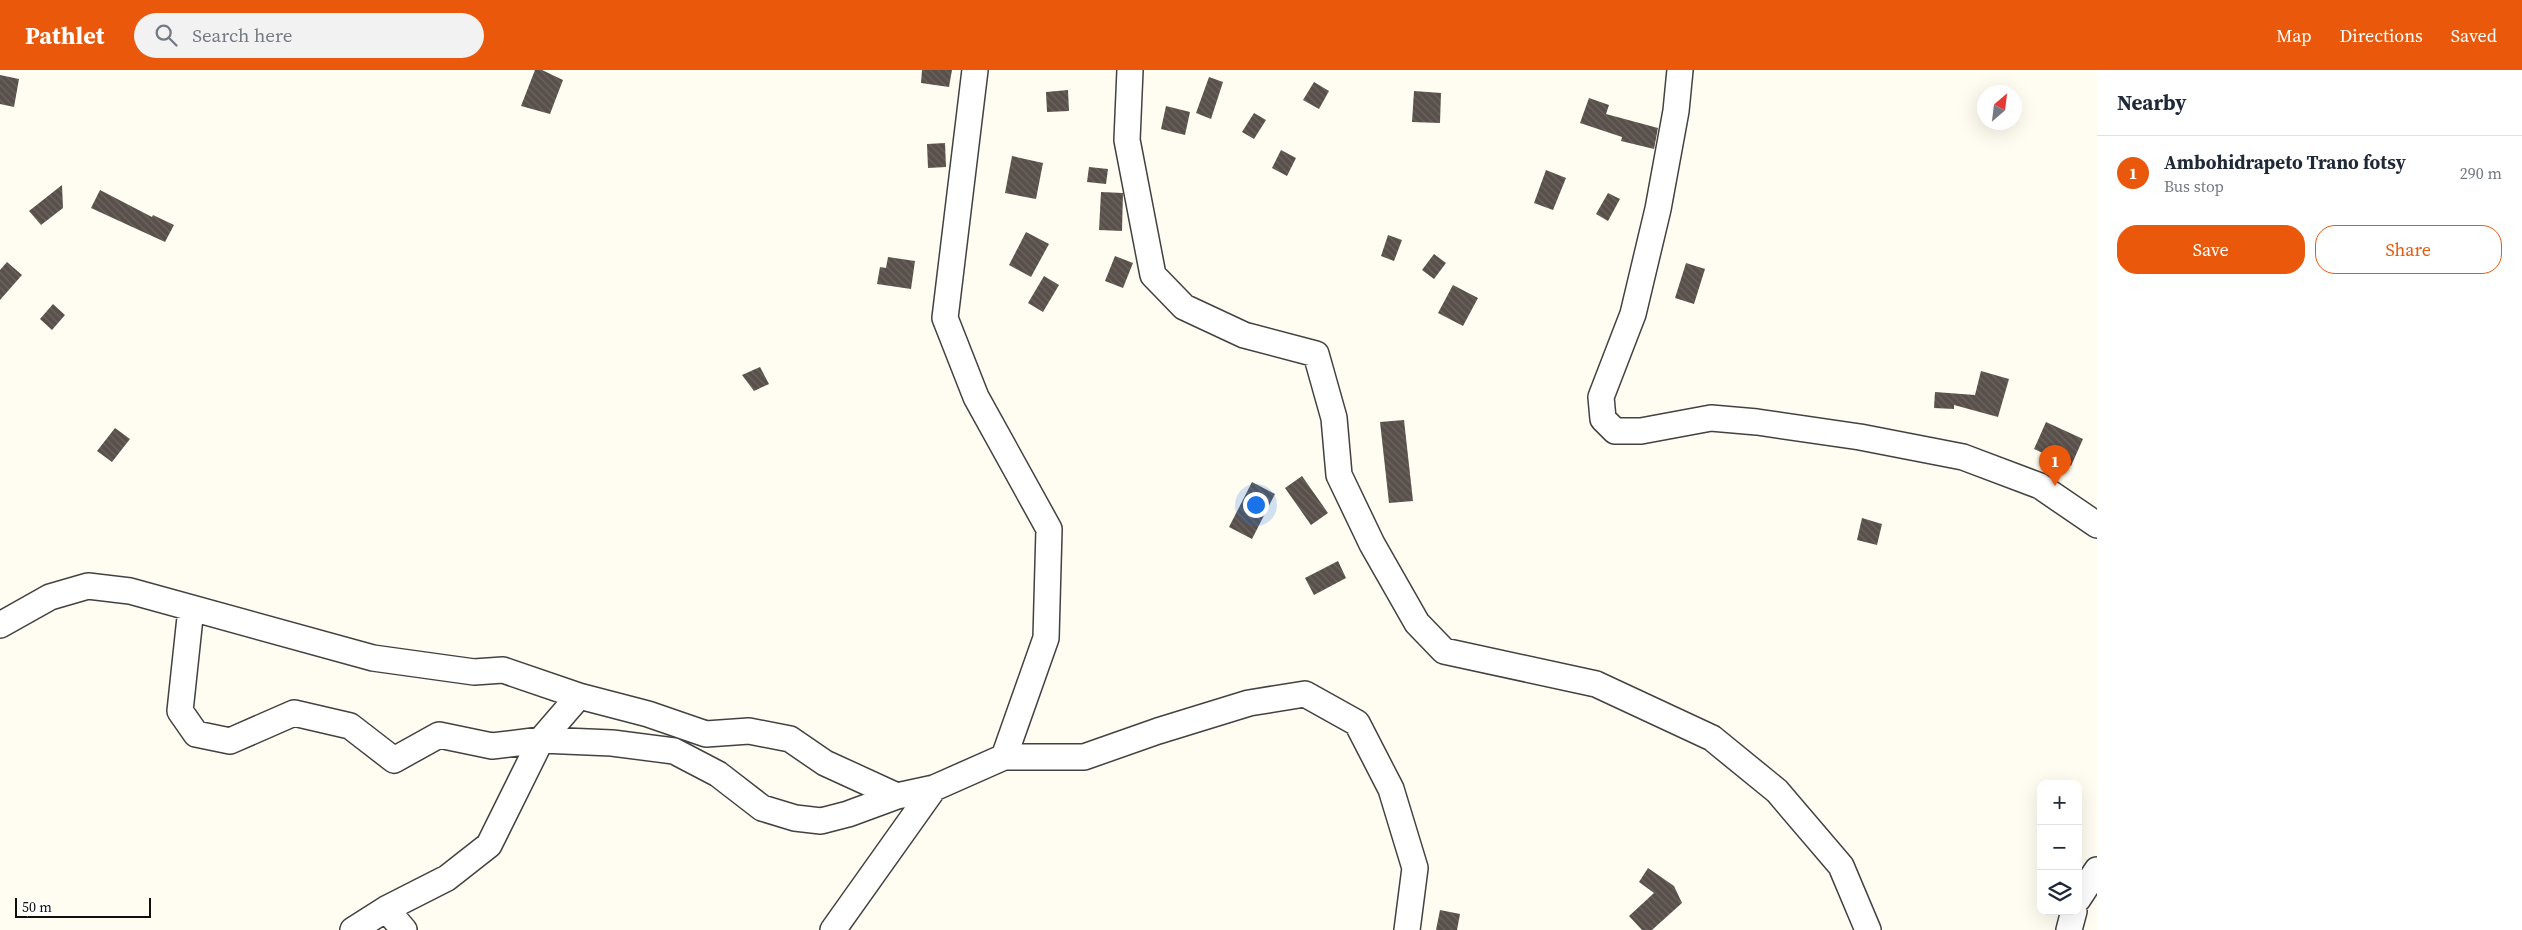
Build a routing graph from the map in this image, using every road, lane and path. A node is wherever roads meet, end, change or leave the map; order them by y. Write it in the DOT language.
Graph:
graph roads {
  1 [pos="975,70"];
  2 [pos="1130,70"];
  3 [pos="1680,70"];
  4 [pos="2097,526"];
  5 [pos="191,608"];
  6 [pos="0,625"];
  7 [pos="579,696"];
  8 [pos="540,740"];
  9 [pos="1004,757"];
  10 [pos="934,788"];
  11 [pos="897,796"];
  12 [pos="2097,870"];
  13 [pos="2082,893"];
  14 [pos="386,909"];
  15 [pos="2073,915"];
  16 [pos="353,930"];
  17 [pos="404,930"];
  18 [pos="833,930"];
  19 [pos="1407,930"];
  20 [pos="1868,930"];
  21 [pos="2069,930"];
  1 -- 9 [label="street"];
  2 -- 20 [label="street"];
  3 -- 4 [label="street"];
  5 -- 6 [label="street"];
  5 -- 7 [label="street"];
  5 -- 8 [label="street"];
  7 -- 8 [label="street"];
  7 -- 11 [label="street"];
  8 -- 11 [label="street"];
  8 -- 14 [label="street"];
  9 -- 10 [label="street"];
  9 -- 19 [label="street"];
  10 -- 11 [label="street"];
  10 -- 18 [label="street"];
  12 -- 13 [label="street"];
  14 -- 16 [label="street"];
  14 -- 17 [label="street"];
  15 -- 21 [label="street"];
}
